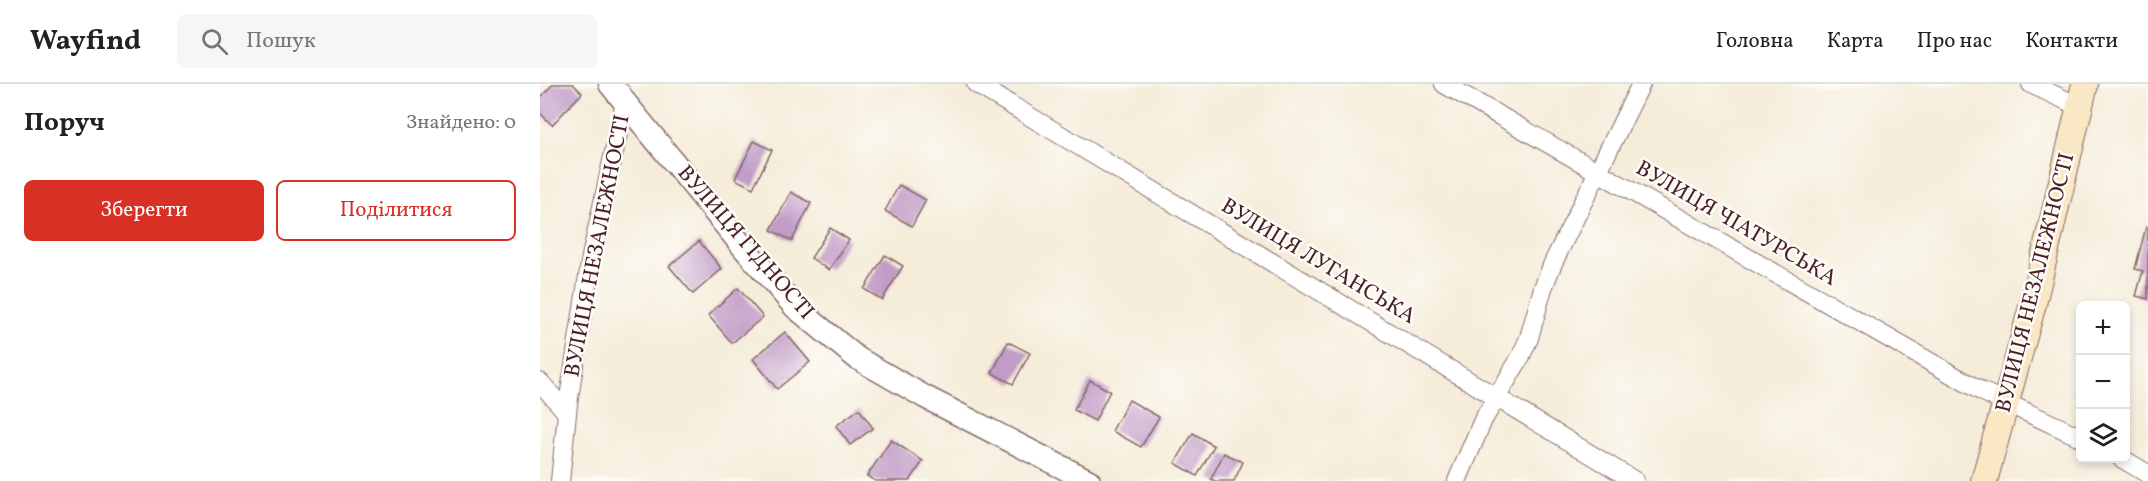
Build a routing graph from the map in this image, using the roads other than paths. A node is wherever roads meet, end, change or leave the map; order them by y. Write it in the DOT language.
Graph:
graph roads {
  1 [pos="610,84"];
  2 [pos="976,84"];
  3 [pos="1444,84"];
  4 [pos="1641,84"];
  5 [pos="2031,84"];
  6 [pos="622,93"];
  7 [pos="2083,95"];
  8 [pos="1598,173"];
  9 [pos="540,382"];
  10 [pos="1495,398"];
  11 [pos="2006,404"];
  12 [pos="567,413"];
  13 [pos="2076,435"];
  14 [pos="2128,463"];
  15 [pos="2148,474"];
  16 [pos="560,481"];
  17 [pos="1089,481"];
  18 [pos="1457,481"];
  19 [pos="1635,481"];
  20 [pos="1984,481"];
  1 -- 6 [label="street, ВУЛИЦЯ ГІДНОСТІ"];
  2 -- 10 [label="street, ВУЛИЦЯ ЛУГАНСЬКА"];
  3 -- 8 [label="street, ВУЛИЦЯ ЧІАТУРСЬКА"];
  4 -- 8 [label="street"];
  5 -- 7 [label="street"];
  6 -- 12 [label="street, ВУЛИЦЯ НЕЗАЛЕЖНОСТІ"];
  6 -- 17 [label="street, ВУЛИЦЯ ГІДНОСТІ"];
  7 -- 11 [label="main road, ВУЛИЦЯ НЕЗАЛЕЖНОСТІ"];
  8 -- 10 [label="street"];
  8 -- 11 [label="street, ВУЛИЦЯ ЧІАТУРСЬКА"];
  9 -- 12 [label="street"];
  10 -- 18 [label="street"];
  10 -- 19 [label="street, ВУЛИЦЯ ЛУГАНСЬКА"];
  11 -- 13 [label="street"];
  11 -- 20 [label="main road, ВУЛИЦЯ НЕЗАЛЕЖНОСТІ"];
  12 -- 16 [label="street, ВУЛИЦЯ НЕЗАЛЕЖНОСТІ"];
  14 -- 15 [label="street"];
}
